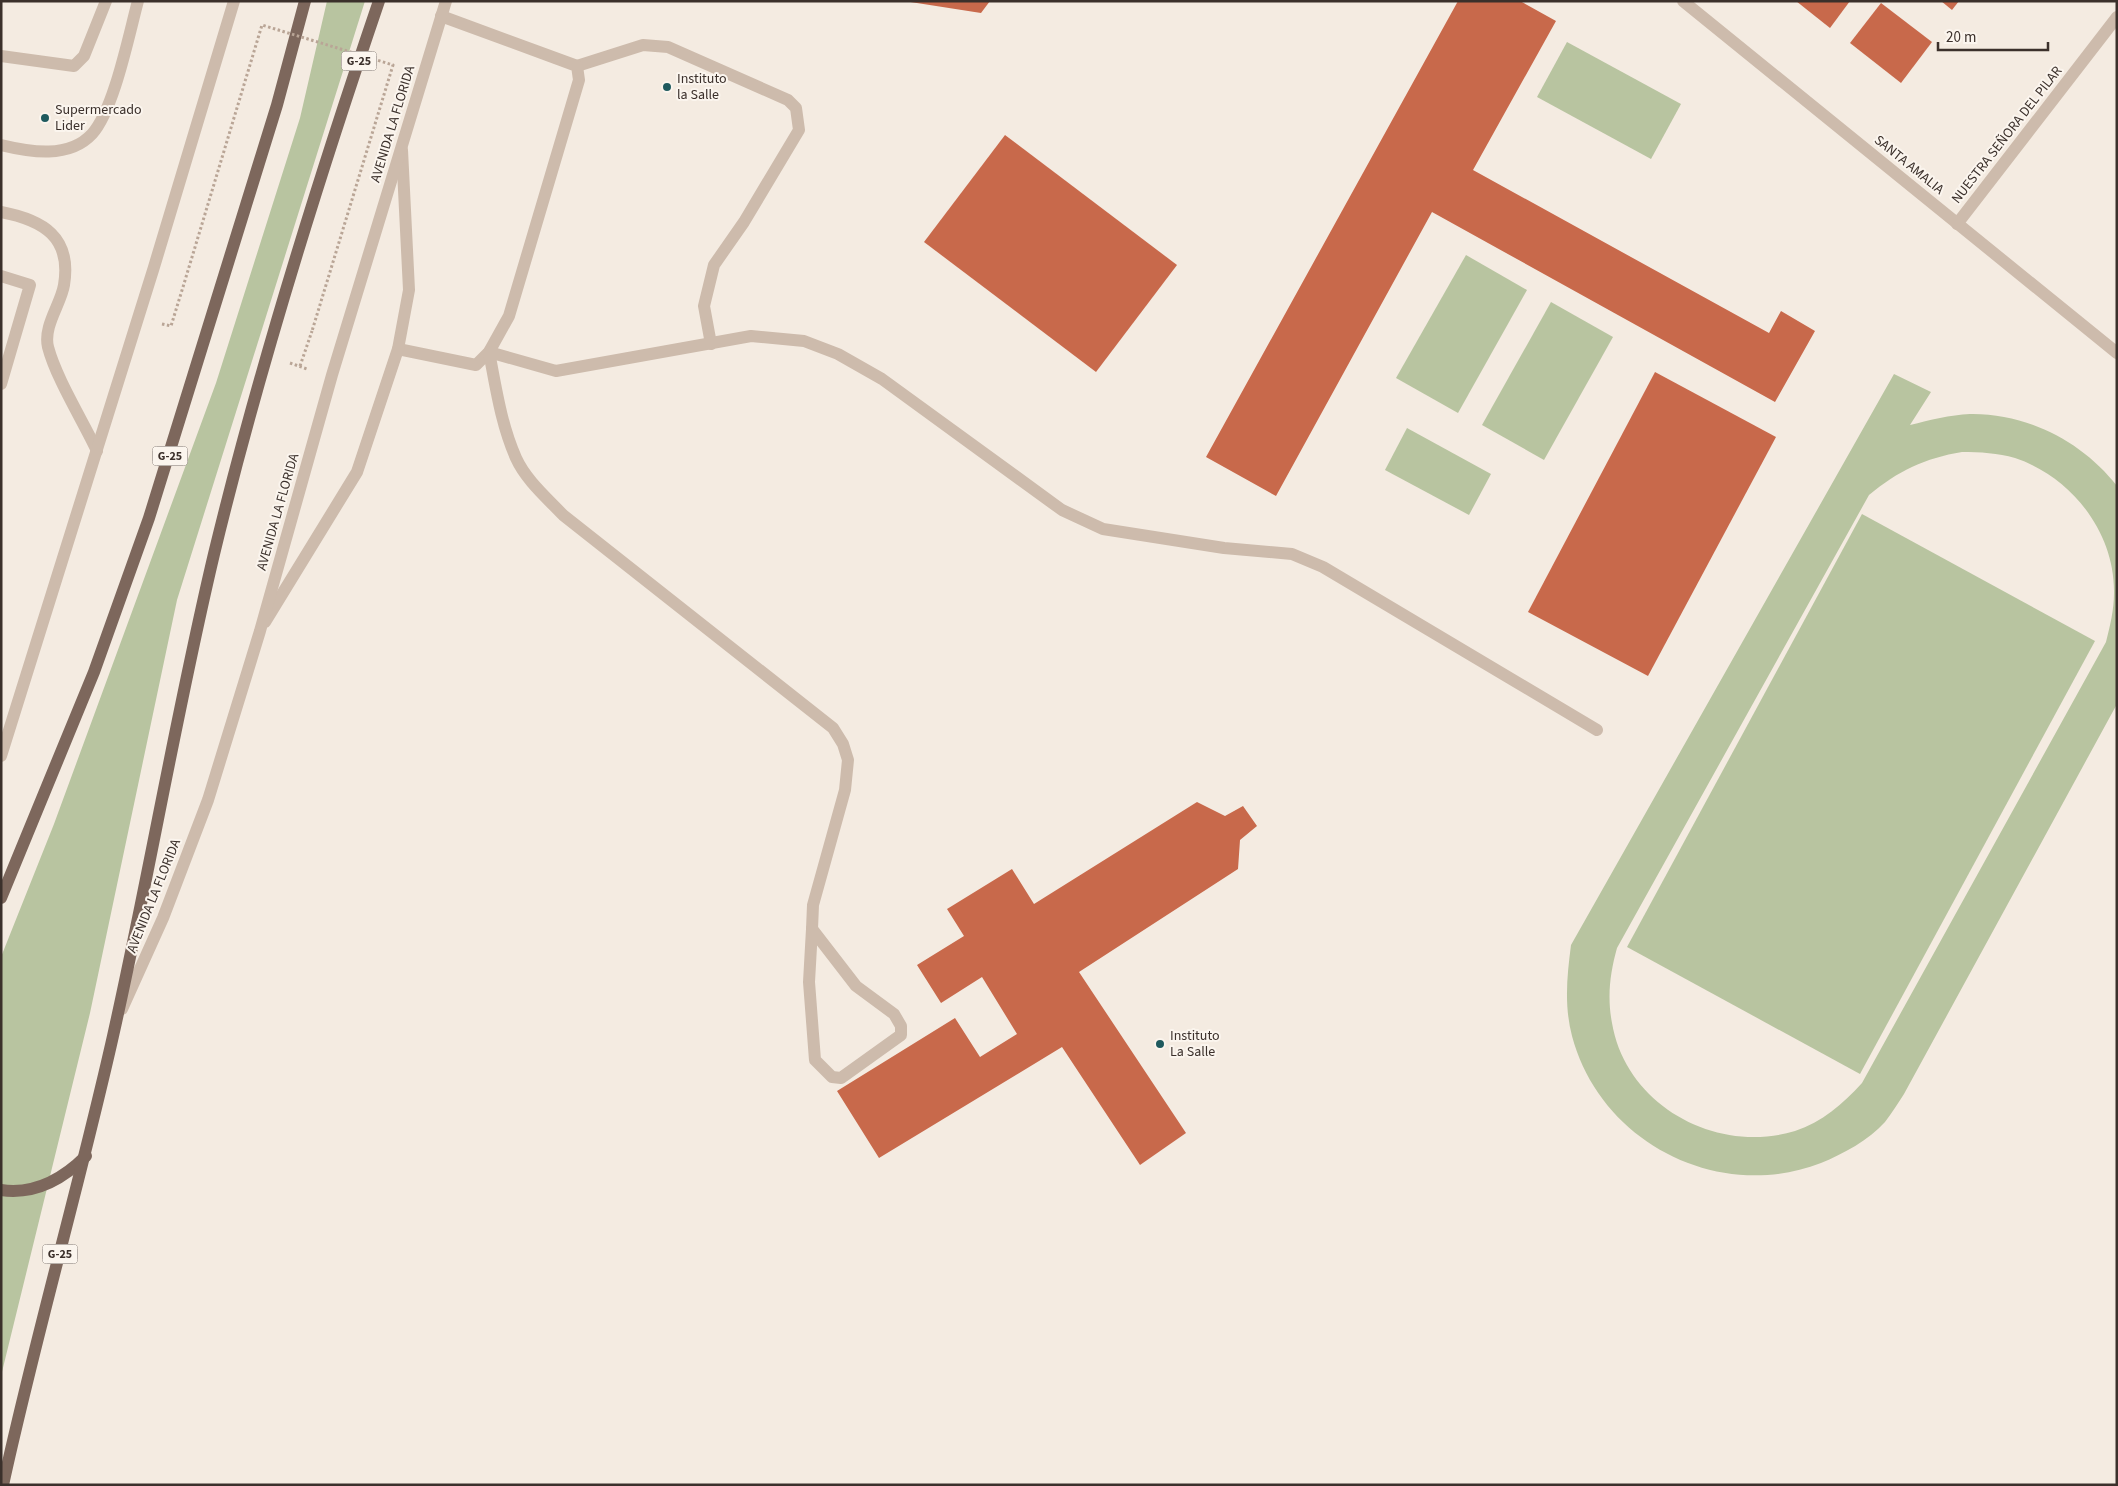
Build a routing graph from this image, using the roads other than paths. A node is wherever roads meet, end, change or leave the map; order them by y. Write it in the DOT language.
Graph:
graph roads {
  1 [pos="106,1"];
  2 [pos="138,1"];
  3 [pos="234,1"];
  4 [pos="305,1"];
  5 [pos="379,1"];
  6 [pos="446,1"];
  7 [pos="1683,1"];
  8 [pos="441,16"];
  9 [pos="2117,18"];
  10 [pos="1,56"];
  11 [pos="577,66"];
  12 [pos="1,145"];
  13 [pos="402,150"];
  14 [pos="1,212"];
  15 [pos="1958,224"];
  16 [pos="1,276"];
  17 [pos="711,344"];
  18 [pos="398,349"];
  19 [pos="489,352"];
  20 [pos="2117,353"];
  21 [pos="1,384"];
  22 [pos="98,451"];
  23 [pos="260,631"];
  24 [pos="1597,730"];
  25 [pos="1,756"];
  26 [pos="1,898"];
  27 [pos="812,929"];
  28 [pos="116,1023"];
  29 [pos="86,1155"];
  30 [pos="1,1190"];
  31 [pos="3,1485"];
  1 -- 10 [label="street"];
  2 -- 12 [label="street"];
  3 -- 22 [label="street"];
  4 -- 26 [label="main road, G-25"];
  5 -- 28 [label="main road, AVENIDA LA FLORIDA / G-25"];
  6 -- 8 [label="street, AVENIDA LA FLORIDA"];
  7 -- 15 [label="street, SANTA AMALIA"];
  8 -- 11 [label="street"];
  8 -- 13 [label="street, AVENIDA LA FLORIDA"];
  9 -- 15 [label="street, NUESTRA SEÑORA DEL PILAR"];
  11 -- 17 [label="street"];
  11 -- 19 [label="street"];
  13 -- 18 [label="street"];
  13 -- 23 [label="street, AVENIDA LA FLORIDA"];
  14 -- 22 [label="street"];
  15 -- 20 [label="street, SANTA AMALIA"];
  16 -- 21 [label="street"];
  17 -- 19 [label="street"];
  17 -- 24 [label="street"];
  18 -- 19 [label="street"];
  18 -- 23 [label="street"];
  19 -- 27 [label="street"];
  22 -- 25 [label="street"];
  23 -- 28 [label="street, AVENIDA LA FLORIDA"];
  27 -- 27 [label="street"];
  28 -- 29 [label="main road, AVENIDA LA FLORIDA / G-25"];
  29 -- 30 [label="main road"];
  29 -- 31 [label="main road, AVENIDA LA FLORIDA / G-25"];
}
